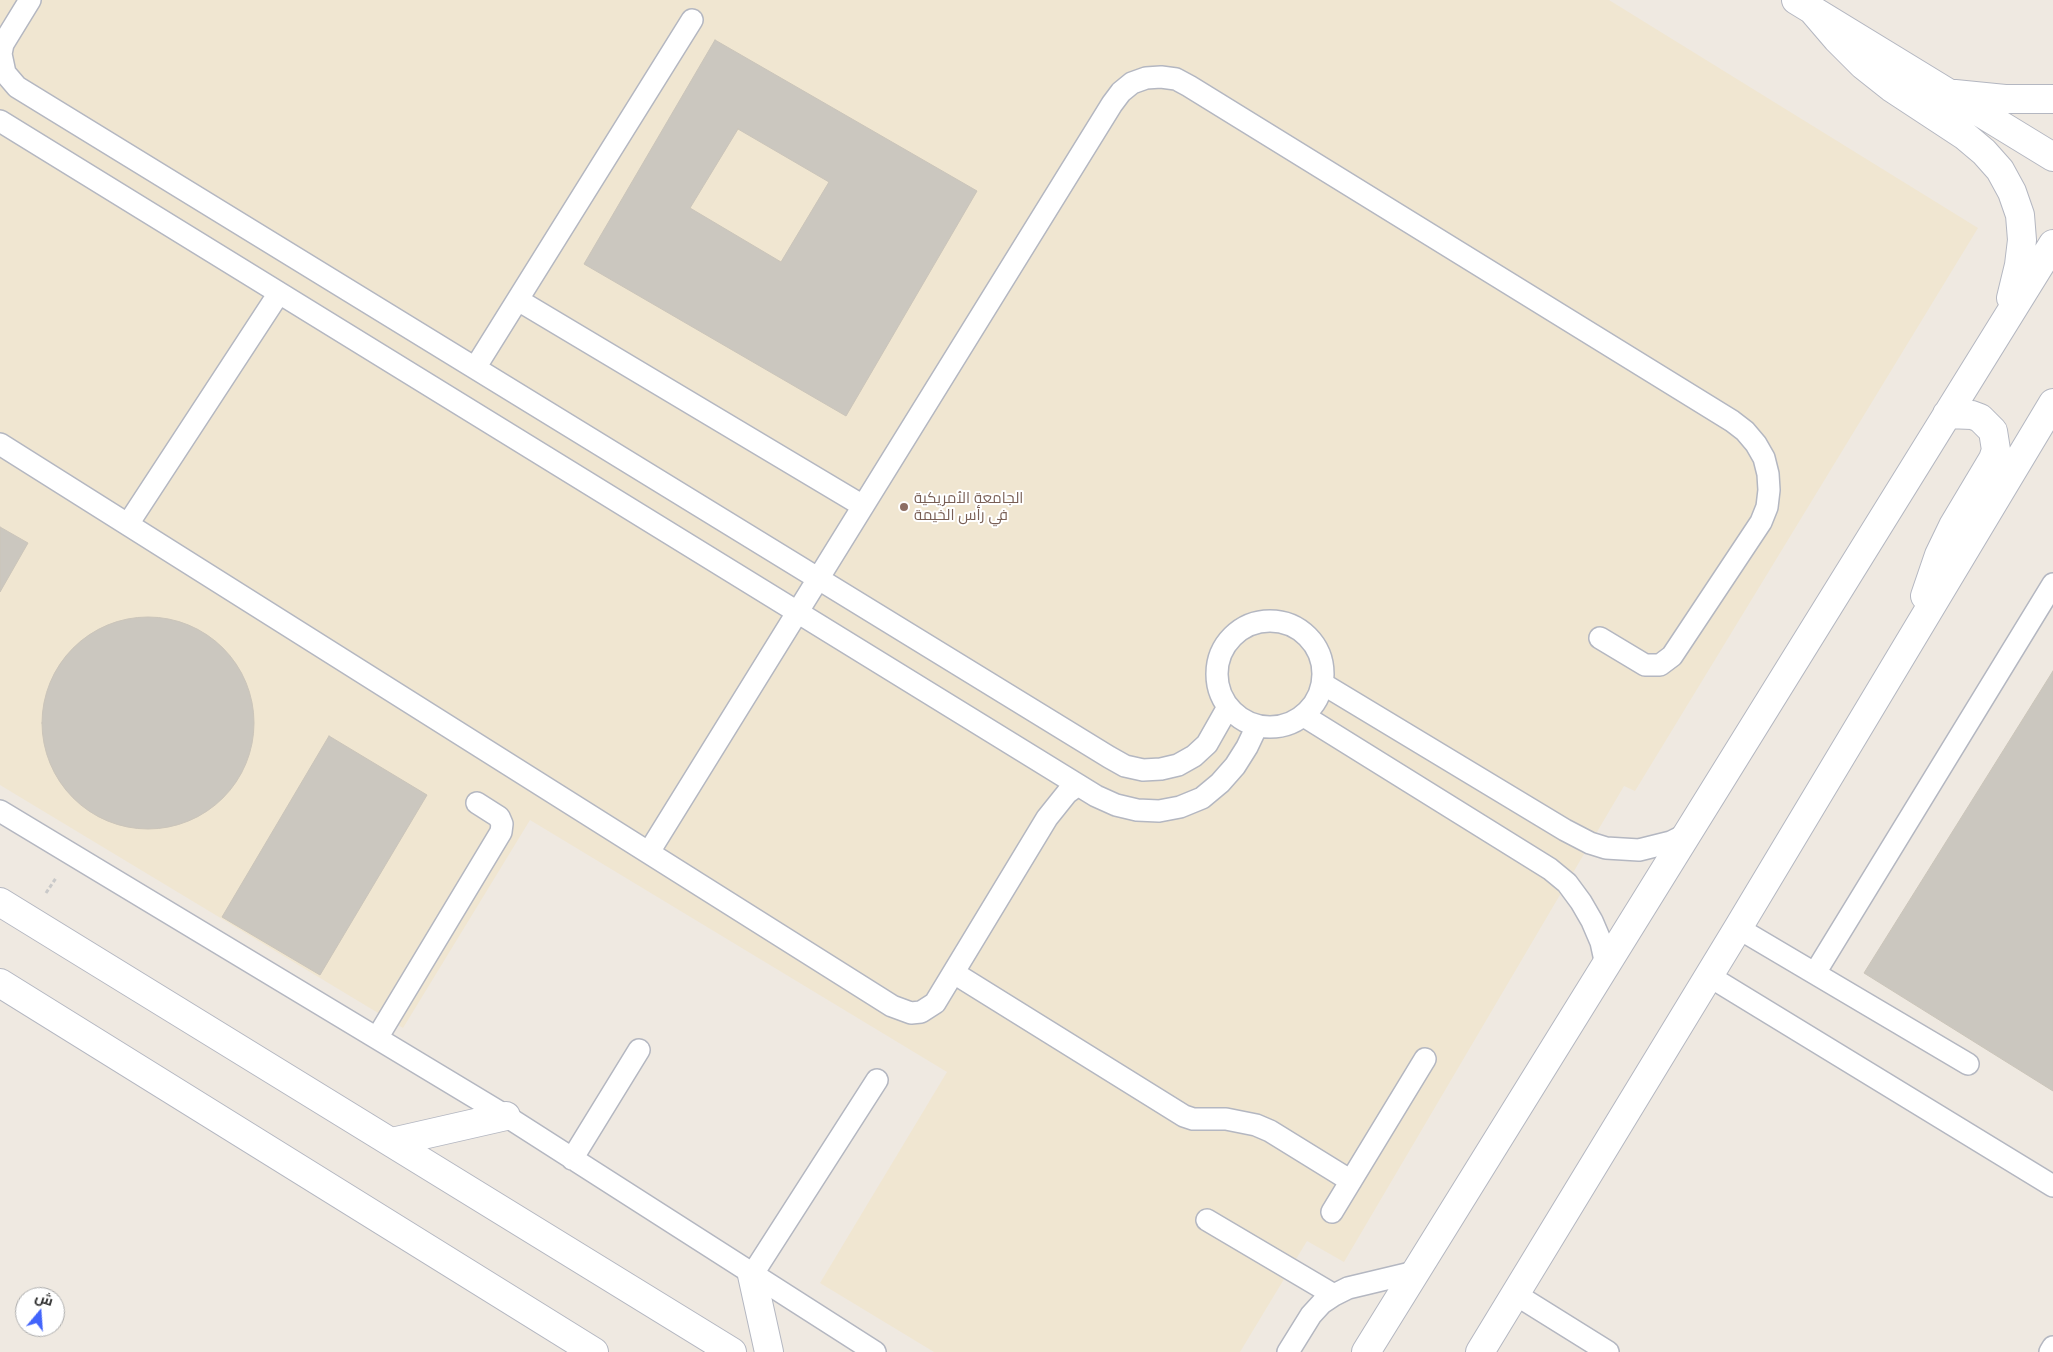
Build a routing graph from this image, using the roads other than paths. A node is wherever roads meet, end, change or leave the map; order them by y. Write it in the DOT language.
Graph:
graph roads {
  1 [pos="30,0"];
  2 [pos="1804,5"];
  3 [pos="692,20"];
  4 [pos="1,64"];
  5 [pos="1949,94"];
  6 [pos="2053,99"];
  7 [pos="0,121"];
  8 [pos="2053,157"];
  9 [pos="2053,244"];
  10 [pos="279,293"];
  11 [pos="518,300"];
  12 [pos="2006,320"];
  13 [pos="475,368"];
  14 [pos="2053,403"];
  15 [pos="1947,414"];
  16 [pos="2043,428"];
  17 [pos="0,444"];
  18 [pos="863,506"];
  19 [pos="128,524"];
  20 [pos="818,579"];
  21 [pos="2053,584"];
  22 [pos="798,612"];
  23 [pos="1918,631"];
  24 [pos="1600,638"];
  25 [pos="1323,684"];
  26 [pos="1228,707"];
  27 [pos="1304,716"];
  28 [pos="1257,726"];
  29 [pos="1078,785"];
  30 [pos="477,803"];
  31 [pos="0,811"];
  32 [pos="1685,835"];
  33 [pos="649,852"];
  34 [pos="0,902"];
  35 [pos="1738,928"];
  36 [pos="1606,964"];
  37 [pos="954,973"];
  38 [pos="1815,973"];
  39 [pos="1709,976"];
  40 [pos="0,983"];
  41 [pos="377,1038"];
  42 [pos="639,1050"];
  43 [pos="1425,1059"];
  44 [pos="1968,1064"];
  45 [pos="877,1080"];
  46 [pos="506,1116"];
  47 [pos="392,1142"];
  48 [pos="572,1159"];
  49 [pos="1351,1181"];
  50 [pos="2053,1186"];
  51 [pos="1332,1212"];
  52 [pos="1207,1220"];
  53 [pos="1415,1272"];
  54 [pos="752,1275"];
  55 [pos="1515,1294"];
  56 [pos="1334,1295"];
  57 [pos="2053,1347"];
  58 [pos="594,1352"];
  59 [pos="732,1352"];
  60 [pos="768,1352"];
  61 [pos="875,1352"];
  62 [pos="1288,1352"];
  63 [pos="1366,1352"];
  64 [pos="1480,1352"];
  65 [pos="1608,1352"];
  66 [pos="2050,1352"];
  1 -- 4 [label="lane"];
  2 -- 5 [label="street"];
  2 -- 12 [label="street"];
  3 -- 11 [label="lane"];
  4 -- 13 [label="lane"];
  5 -- 6 [label="street"];
  5 -- 8 [label="street"];
  7 -- 10 [label="lane"];
  9 -- 12 [label="street"];
  10 -- 19 [label="lane"];
  10 -- 22 [label="lane"];
  11 -- 13 [label="lane"];
  11 -- 18 [label="lane"];
  12 -- 15 [label="street"];
  13 -- 20 [label="lane"];
  14 -- 16 [label="street"];
  15 -- 23 [label="street"];
  15 -- 32 [label="street"];
  16 -- 23 [label="street"];
  17 -- 19 [label="lane"];
  18 -- 20 [label="lane"];
  18 -- 24 [label="lane"];
  19 -- 33 [label="lane"];
  20 -- 22 [label="lane"];
  20 -- 26 [label="lane"];
  21 -- 38 [label="lane"];
  22 -- 29 [label="lane"];
  22 -- 33 [label="lane"];
  23 -- 35 [label="street"];
  25 -- 26 [label="lane"];
  25 -- 27 [label="lane"];
  25 -- 32 [label="lane"];
  26 -- 28 [label="lane"];
  27 -- 28 [label="lane"];
  27 -- 36 [label="lane"];
  28 -- 29 [label="lane"];
  29 -- 37 [label="lane"];
  30 -- 41 [label="lane"];
  31 -- 41 [label="lane"];
  32 -- 36 [label="street"];
  33 -- 37 [label="lane"];
  34 -- 47 [label="street"];
  35 -- 38 [label="lane"];
  35 -- 39 [label="street"];
  36 -- 53 [label="street"];
  37 -- 49 [label="lane"];
  38 -- 44 [label="lane"];
  39 -- 50 [label="lane"];
  39 -- 55 [label="street"];
  40 -- 58 [label="street"];
  41 -- 46 [label="lane"];
  42 -- 48 [label="lane"];
  43 -- 49 [label="lane"];
  45 -- 54 [label="lane"];
  46 -- 47 [label="street"];
  46 -- 48 [label="lane"];
  47 -- 59 [label="street"];
  48 -- 54 [label="lane"];
  49 -- 51 [label="lane"];
  52 -- 56 [label="lane"];
  53 -- 56 [label="lane"];
  53 -- 63 [label="street"];
  54 -- 60 [label="street"];
  54 -- 61 [label="lane"];
  55 -- 64 [label="street"];
  55 -- 65 [label="lane"];
  56 -- 62 [label="lane"];
  57 -- 66 [label="lane"];
}
